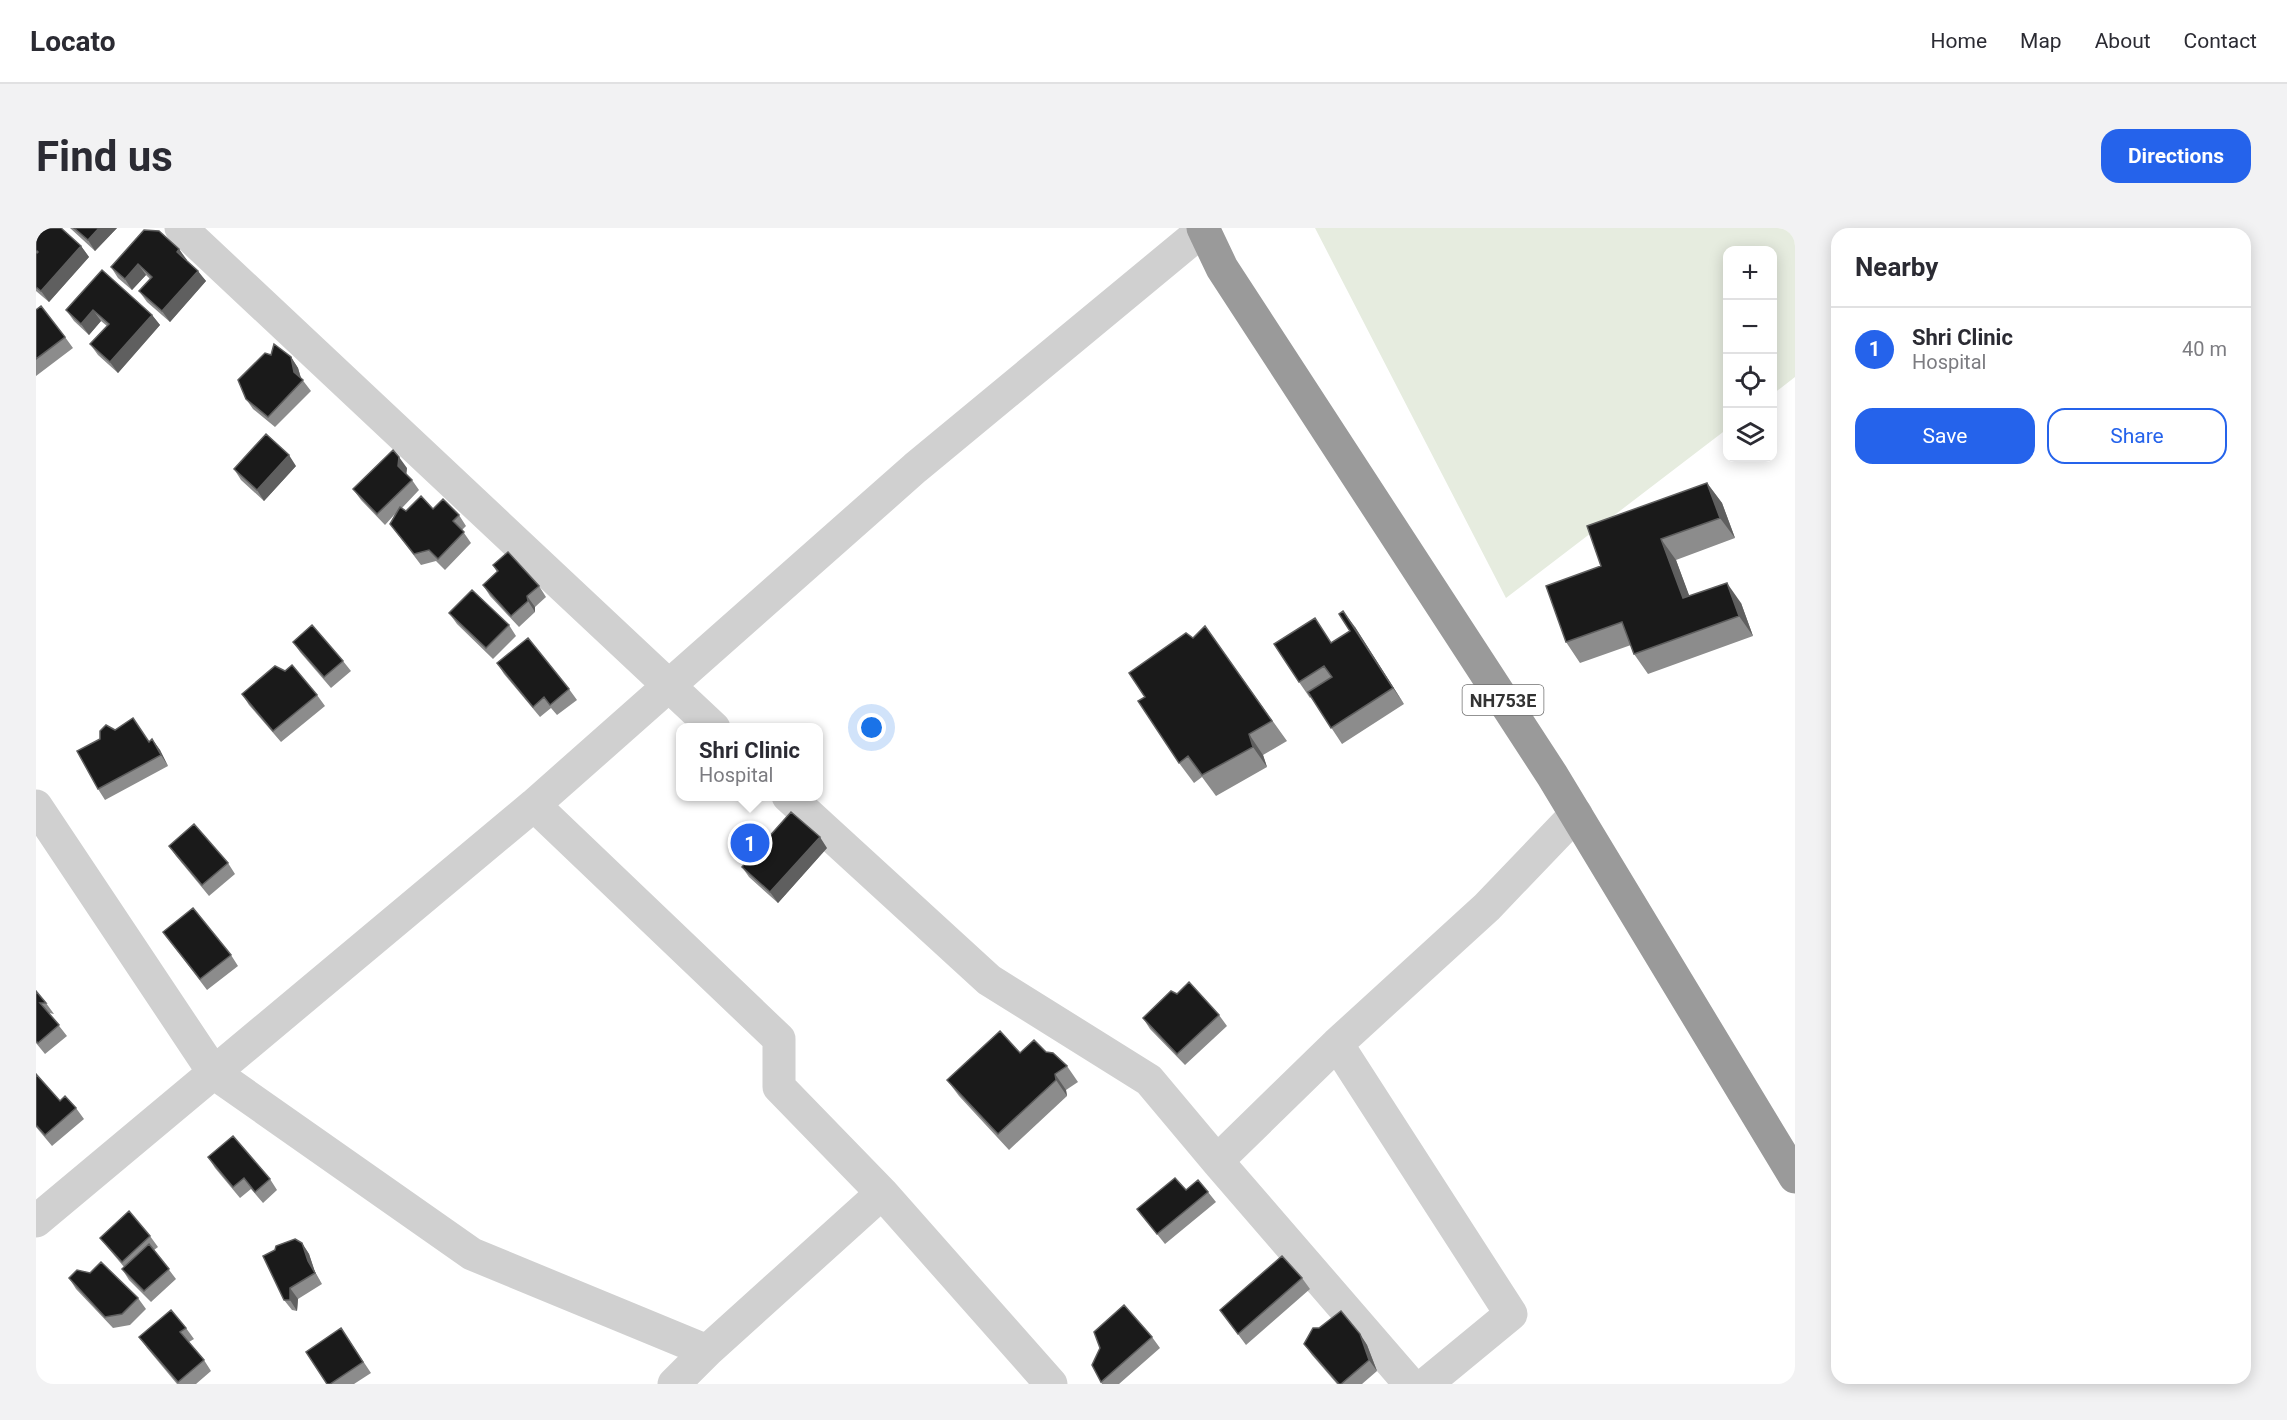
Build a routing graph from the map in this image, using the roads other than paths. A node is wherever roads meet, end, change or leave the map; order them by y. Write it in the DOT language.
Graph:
graph roads {
  1 [pos="181,228"];
  2 [pos="1203,229"];
  3 [pos="669,685"];
  4 [pos="709,723"];
  5 [pos="793,801"];
  6 [pos="534,805"];
  7 [pos="36,806"];
  8 [pos="1576,814"];
  9 [pos="1337,1044"];
  10 [pos="214,1073"];
  11 [pos="1217,1161"];
  12 [pos="1795,1177"];
  13 [pos="882,1193"];
  14 [pos="36,1221"];
  15 [pos="707,1351"];
  16 [pos="674,1384"];
  17 [pos="1051,1384"];
  18 [pos="1410,1384"];
  19 [pos="1426,1384"];
  1 -- 3 [label="street"];
  2 -- 3 [label="street"];
  2 -- 8 [label="highway, NH753E"];
  3 -- 4 [label="street"];
  3 -- 6 [label="street"];
  5 -- 11 [label="street"];
  6 -- 10 [label="street"];
  6 -- 13 [label="street"];
  7 -- 10 [label="street"];
  8 -- 9 [label="street"];
  8 -- 12 [label="highway, NH753E"];
  9 -- 11 [label="street"];
  9 -- 19 [label="street"];
  10 -- 14 [label="street"];
  10 -- 15 [label="street"];
  11 -- 18 [label="street"];
  13 -- 15 [label="street"];
  13 -- 17 [label="street"];
  15 -- 16 [label="street"];
}
